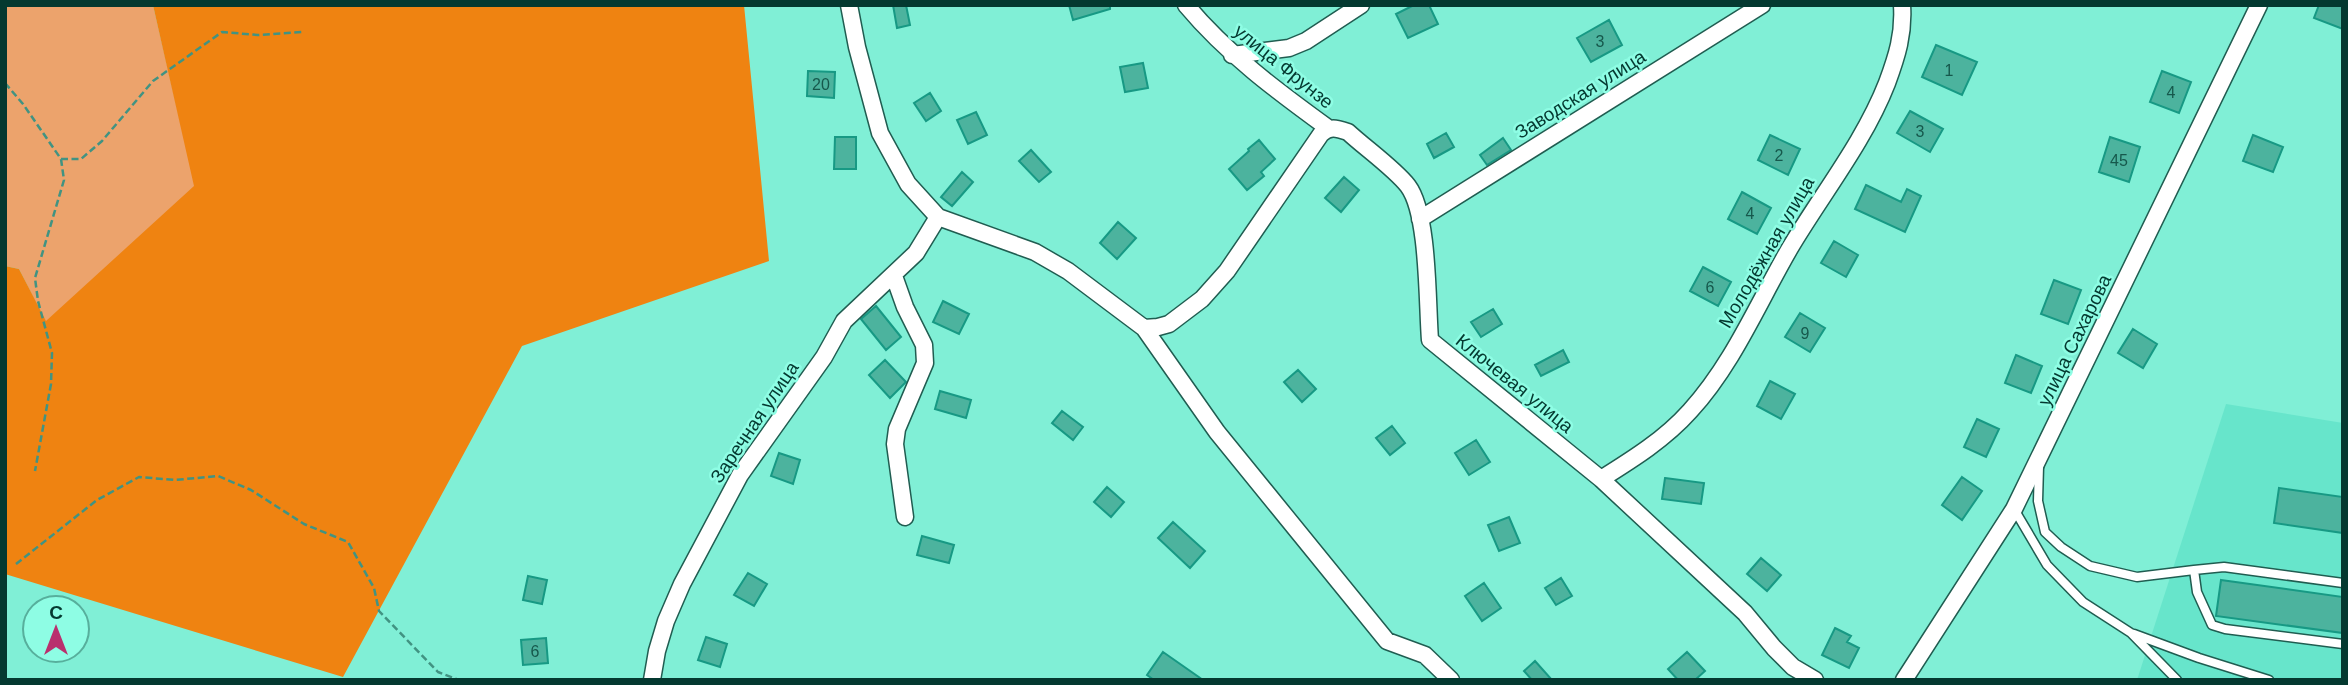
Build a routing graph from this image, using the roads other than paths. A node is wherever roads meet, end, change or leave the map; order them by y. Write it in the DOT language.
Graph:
graph roads {
  1 [pos="849,5"];
  2 [pos="1186,5"];
  3 [pos="1361,5"];
  4 [pos="1762,5"];
  5 [pos="1902,5"];
  6 [pos="2259,5"];
  7 [pos="1232,55"];
  8 [pos="1328,128"];
  9 [pos="938,216"];
  10 [pos="1420,219"];
  11 [pos="894,276"];
  12 [pos="1144,328"];
  13 [pos="2039,460"];
  14 [pos="1601,479"];
  15 [pos="2014,509"];
  16 [pos="905,517"];
  17 [pos="2194,570"];
  18 [pos="2343,583"];
  19 [pos="2131,633"];
  20 [pos="2343,644"];
  21 [pos="652,680"];
  22 [pos="1451,680"];
  23 [pos="1815,680"];
  24 [pos="1904,680"];
  25 [pos="2177,680"];
  26 [pos="2269,680"];
  1 -- 9 [label="street"];
  2 -- 7 [label="street, улица Фрунзе"];
  3 -- 7 [label="street"];
  4 -- 10 [label="street, Заводская улица"];
  5 -- 14 [label="street, Молодёжная улица"];
  6 -- 13 [label="street, улица Сахарова"];
  7 -- 8 [label="street, улица Фрунзе"];
  8 -- 10 [label="street, Ключевая улица"];
  8 -- 12 [label="street"];
  9 -- 11 [label="street, Заречная улица"];
  9 -- 12 [label="street"];
  10 -- 14 [label="street, Ключевая улица"];
  11 -- 16 [label="street"];
  11 -- 21 [label="street, Заречная улица"];
  12 -- 22 [label="street"];
  13 -- 15 [label="street, улица Сахарова"];
  13 -- 17 [label="lane"];
  14 -- 23 [label="street, Ключевая улица"];
  15 -- 19 [label="lane"];
  15 -- 24 [label="street, улица Сахарова"];
  17 -- 18 [label="lane"];
  17 -- 20 [label="lane"];
  19 -- 25 [label="lane"];
  19 -- 26 [label="lane"];
}
